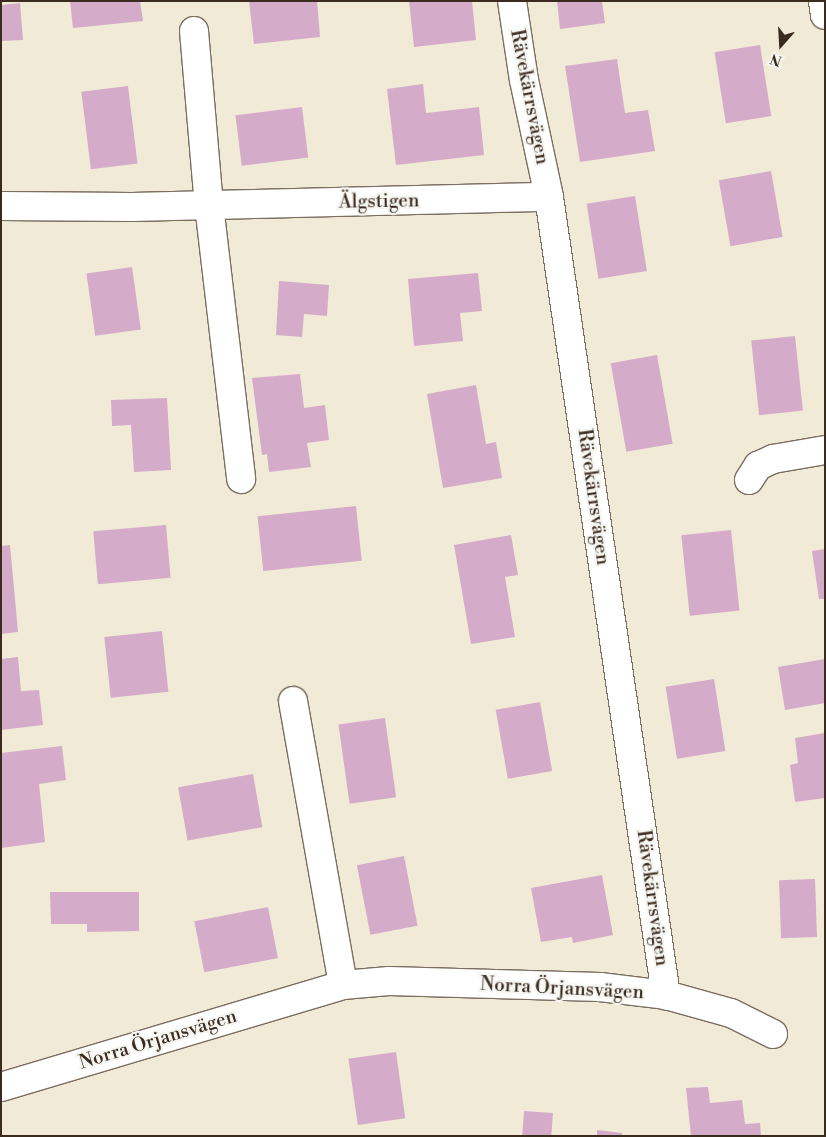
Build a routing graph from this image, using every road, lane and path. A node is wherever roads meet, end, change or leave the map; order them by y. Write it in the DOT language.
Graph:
graph roads {
  1 [pos="512,1"];
  2 [pos="822,1"];
  3 [pos="825,15"];
  4 [pos="194,31"];
  5 [pos="549,197"];
  6 [pos="209,205"];
  7 [pos="1,206"];
  8 [pos="825,450"];
  9 [pos="241,479"];
  10 [pos="749,480"];
  11 [pos="292,701"];
  12 [pos="344,985"];
  13 [pos="666,995"];
  14 [pos="773,1034"];
  15 [pos="1,1087"];
  1 -- 5 [label="street, Rävekärrsvägen"];
  2 -- 3 [label="street"];
  4 -- 6 [label="street"];
  5 -- 6 [label="street, Älgstigen"];
  5 -- 13 [label="street, Rävekärrsvägen"];
  6 -- 7 [label="street, Älgstigen"];
  6 -- 9 [label="street"];
  8 -- 10 [label="street"];
  11 -- 12 [label="street"];
  12 -- 13 [label="street, Norra Örjansvägen"];
  12 -- 15 [label="street, Norra Örjansvägen"];
  13 -- 14 [label="street, Norra Örjansvägen"];
}
